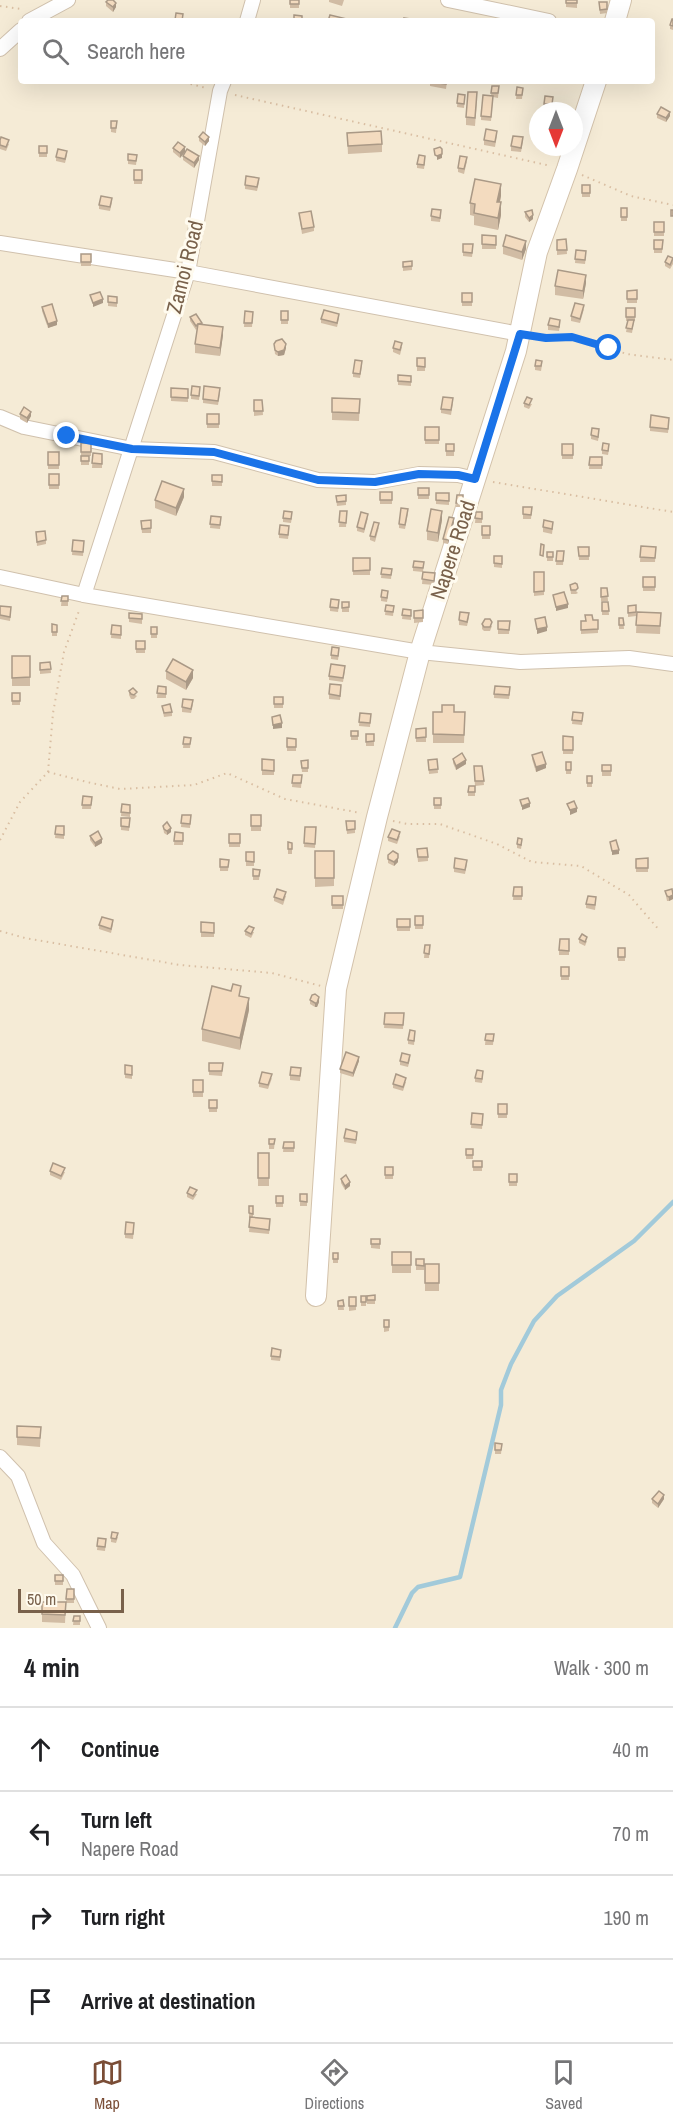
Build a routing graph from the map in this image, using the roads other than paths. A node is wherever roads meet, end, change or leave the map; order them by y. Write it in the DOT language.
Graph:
graph roads {
  1 [pos="68,0"];
  2 [pos="254,0"];
  3 [pos="448,0"];
  4 [pos="621,0"];
  5 [pos="35,18"];
  6 [pos="249,18"];
  7 [pos="535,18"];
  8 [pos="616,18"];
  9 [pos="18,33"];
  10 [pos="0,49"];
  11 [pos="595,84"];
  12 [pos="222,86"];
  13 [pos="0,243"];
  14 [pos="188,272"];
  15 [pos="520,334"];
  16 [pos="0,417"];
  17 [pos="132,449"];
  18 [pos="475,479"];
  19 [pos="0,577"];
  20 [pos="84,595"];
  21 [pos="420,652"];
  22 [pos="673,664"];
  23 [pos="316,1296"];
  24 [pos="0,1457"];
  25 [pos="99,1628"];
  1 -- 5 [label="street"];
  2 -- 6 [label="street"];
  3 -- 7 [label="street"];
  4 -- 8 [label="street"];
  9 -- 10 [label="street"];
  11 -- 15 [label="street, Napere Road"];
  12 -- 14 [label="street, Zamoi Road"];
  13 -- 14 [label="street"];
  14 -- 15 [label="street"];
  14 -- 17 [label="street, Zamoi Road"];
  15 -- 18 [label="street, Napere Road"];
  16 -- 17 [label="street"];
  17 -- 18 [label="street"];
  17 -- 20 [label="street, Zamoi Road"];
  18 -- 21 [label="street, Napere Road"];
  19 -- 20 [label="street"];
  20 -- 21 [label="street"];
  21 -- 22 [label="street"];
  21 -- 23 [label="street, Napere Road"];
  24 -- 25 [label="street"];
}
